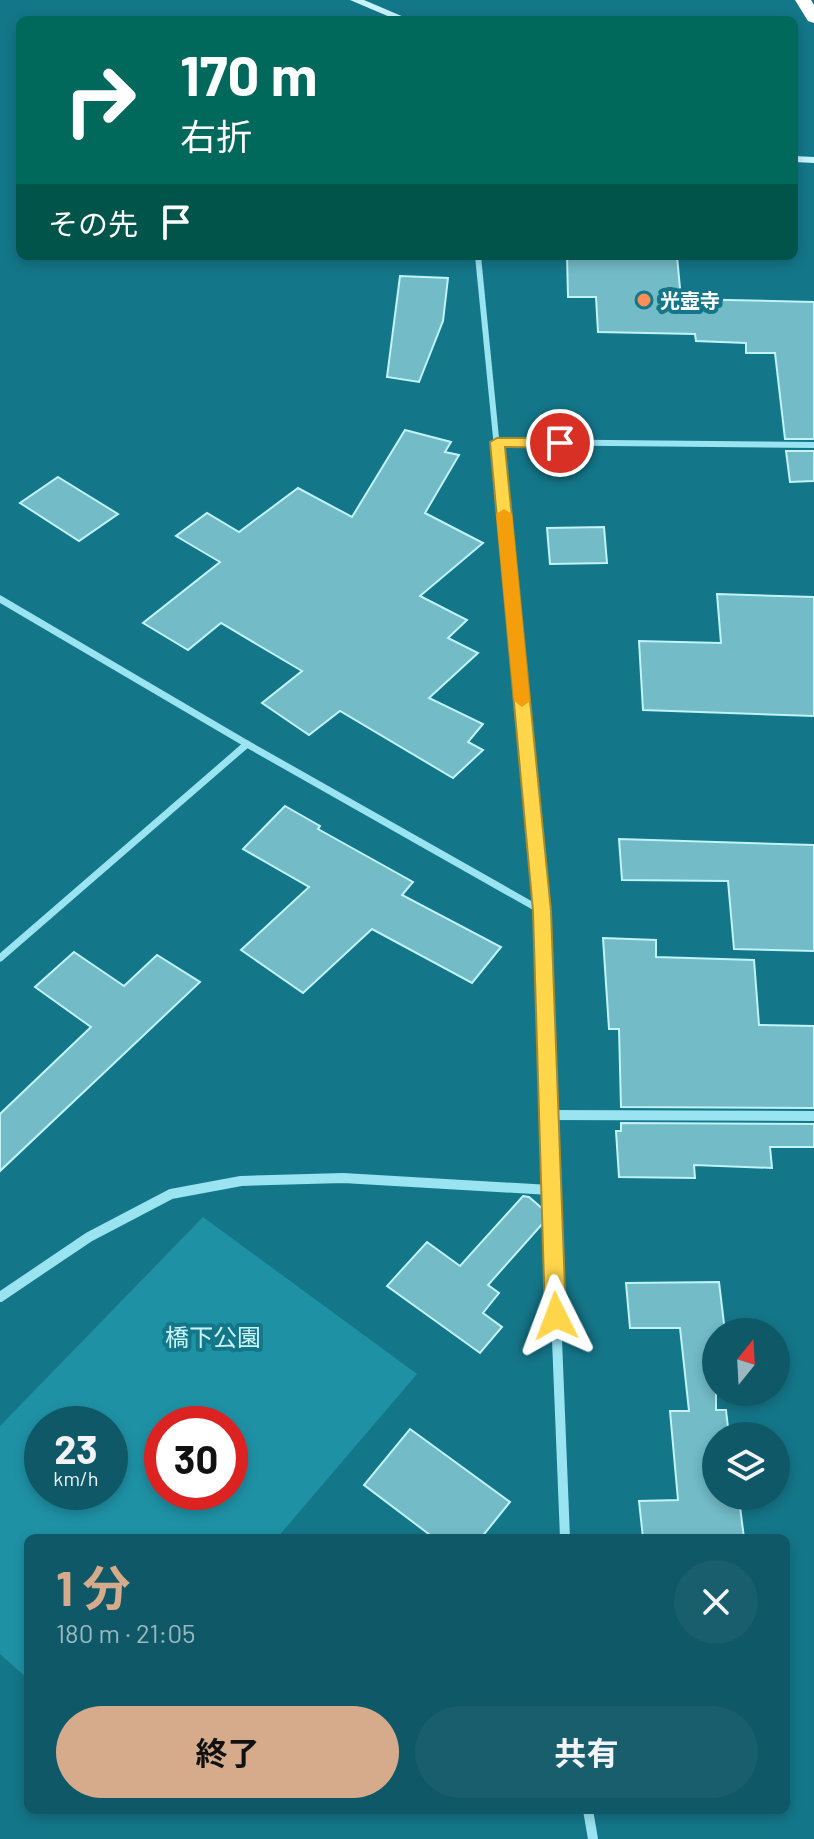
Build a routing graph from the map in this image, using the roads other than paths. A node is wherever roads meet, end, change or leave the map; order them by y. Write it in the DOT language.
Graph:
graph roads {
  1 [pos="355,0"];
  2 [pos="803,0"];
  3 [pos="396,16"];
  4 [pos="814,18"];
  5 [pos="478,260"];
  6 [pos="497,442"];
  7 [pos="814,445"];
  8 [pos="0,599"];
  9 [pos="247,744"];
  10 [pos="542,911"];
  11 [pos="0,958"];
  12 [pos="547,1115"];
  13 [pos="814,1116"];
  14 [pos="550,1190"];
  15 [pos="0,1297"];
  16 [pos="565,1534"];
  17 [pos="589,1814"];
  18 [pos="593,1839"];
  1 -- 3 [label="street"];
  2 -- 4 [label="highway"];
  5 -- 6 [label="street"];
  6 -- 7 [label="street"];
  6 -- 10 [label="street"];
  8 -- 9 [label="street"];
  9 -- 10 [label="street"];
  9 -- 11 [label="street"];
  10 -- 12 [label="street"];
  12 -- 13 [label="street"];
  12 -- 14 [label="street"];
  14 -- 15 [label="street"];
  14 -- 16 [label="street"];
  17 -- 18 [label="street"];
}
